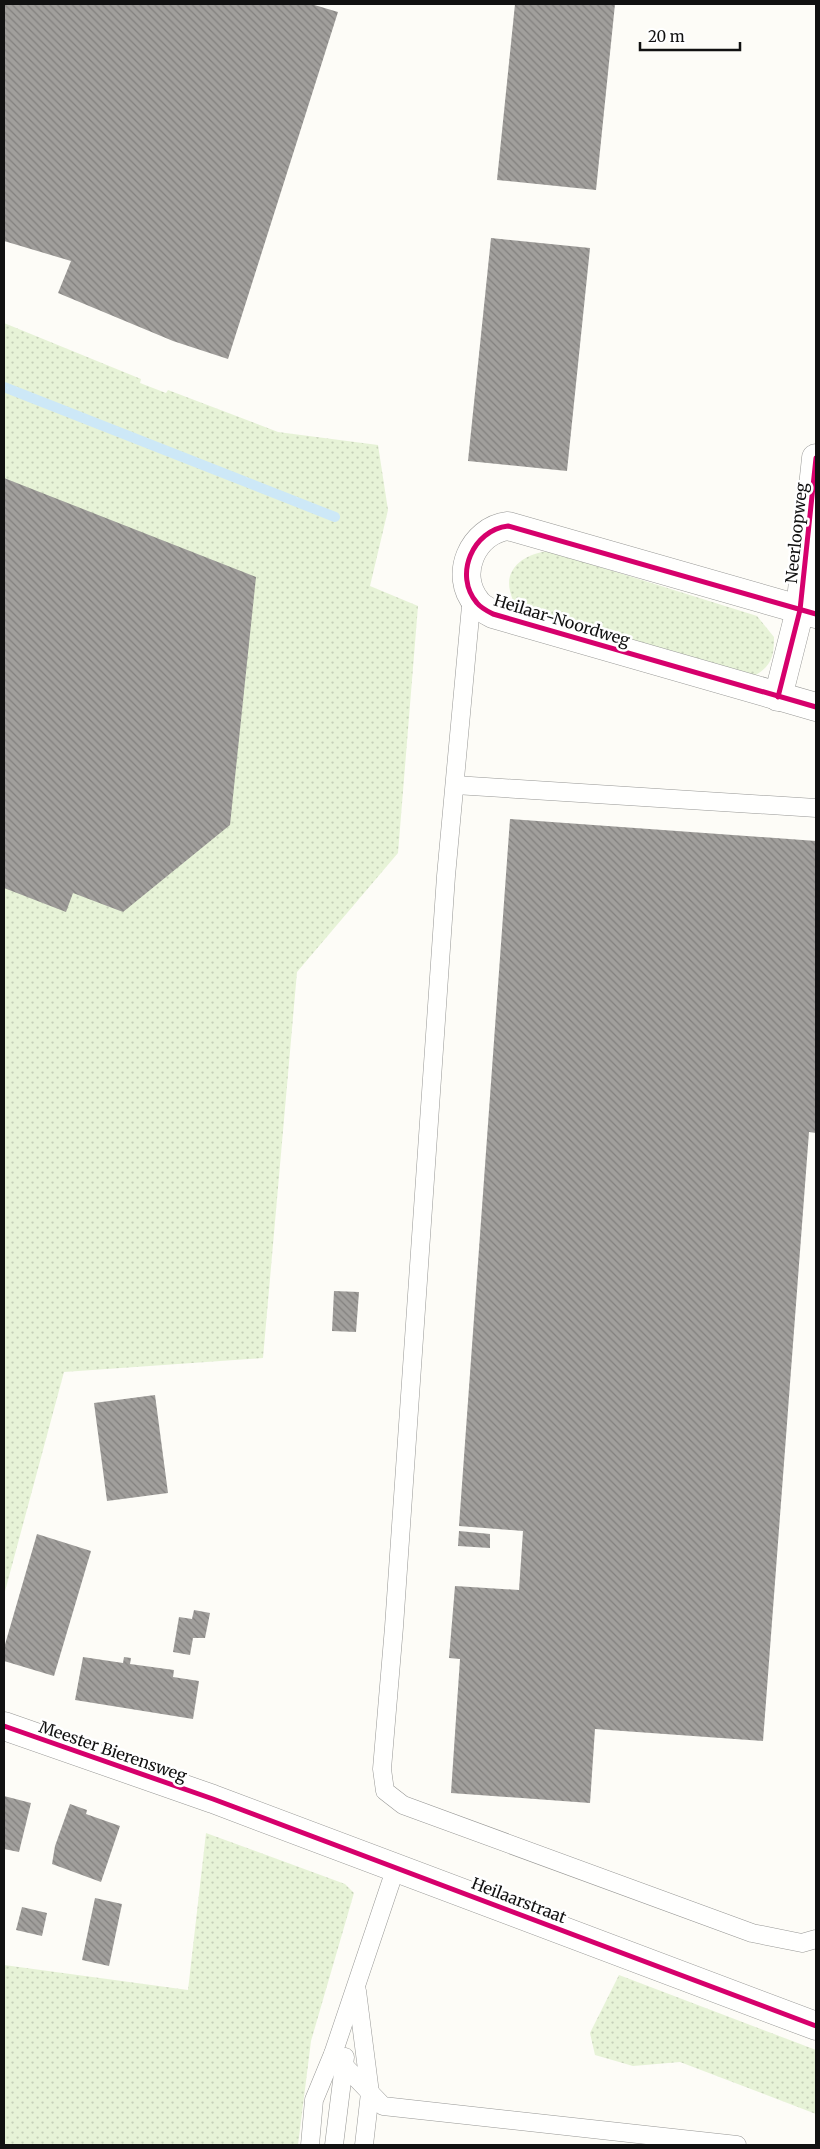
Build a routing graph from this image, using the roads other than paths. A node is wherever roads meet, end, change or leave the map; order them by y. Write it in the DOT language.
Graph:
graph roads {
  1 [pos="816,458"];
  2 [pos="472,595"];
  3 [pos="808,612"];
  4 [pos="778,697"];
  5 [pos="816,707"];
  6 [pos="455,785"];
  7 [pos="816,808"];
  8 [pos="4,1726"];
  9 [pos="213,1799"];
  10 [pos="396,1867"];
  11 [pos="816,1940"];
  12 [pos="357,1985"];
  13 [pos="816,2026"];
  14 [pos="339,2059"];
  15 [pos="370,2093"];
  16 [pos="310,2145"];
  17 [pos="334,2145"];
  18 [pos="364,2145"];
  19 [pos="737,2145"];
  1 -- 3 [label="street, Neerloopweg"];
  2 -- 3 [label="street, Heilaar-Noordweg"];
  2 -- 4 [label="street, Heilaar-Noordweg"];
  2 -- 6 [label="lane"];
  3 -- 4 [label="street, Neerloopweg"];
  4 -- 5 [label="street, Heilaar-Noordweg"];
  6 -- 7 [label="lane"];
  6 -- 11 [label="lane"];
  8 -- 9 [label="street, Meester Bierensweg"];
  9 -- 10 [label="street, Heilaarstraat"];
  10 -- 12 [label="lane"];
  10 -- 13 [label="street, Heilaarstraat"];
  12 -- 14 [label="lane"];
  12 -- 15 [label="lane"];
  14 -- 15 [label="lane"];
  14 -- 16 [label="lane"];
  14 -- 17 [label="lane"];
  15 -- 18 [label="lane"];
  15 -- 19 [label="lane"];
}
